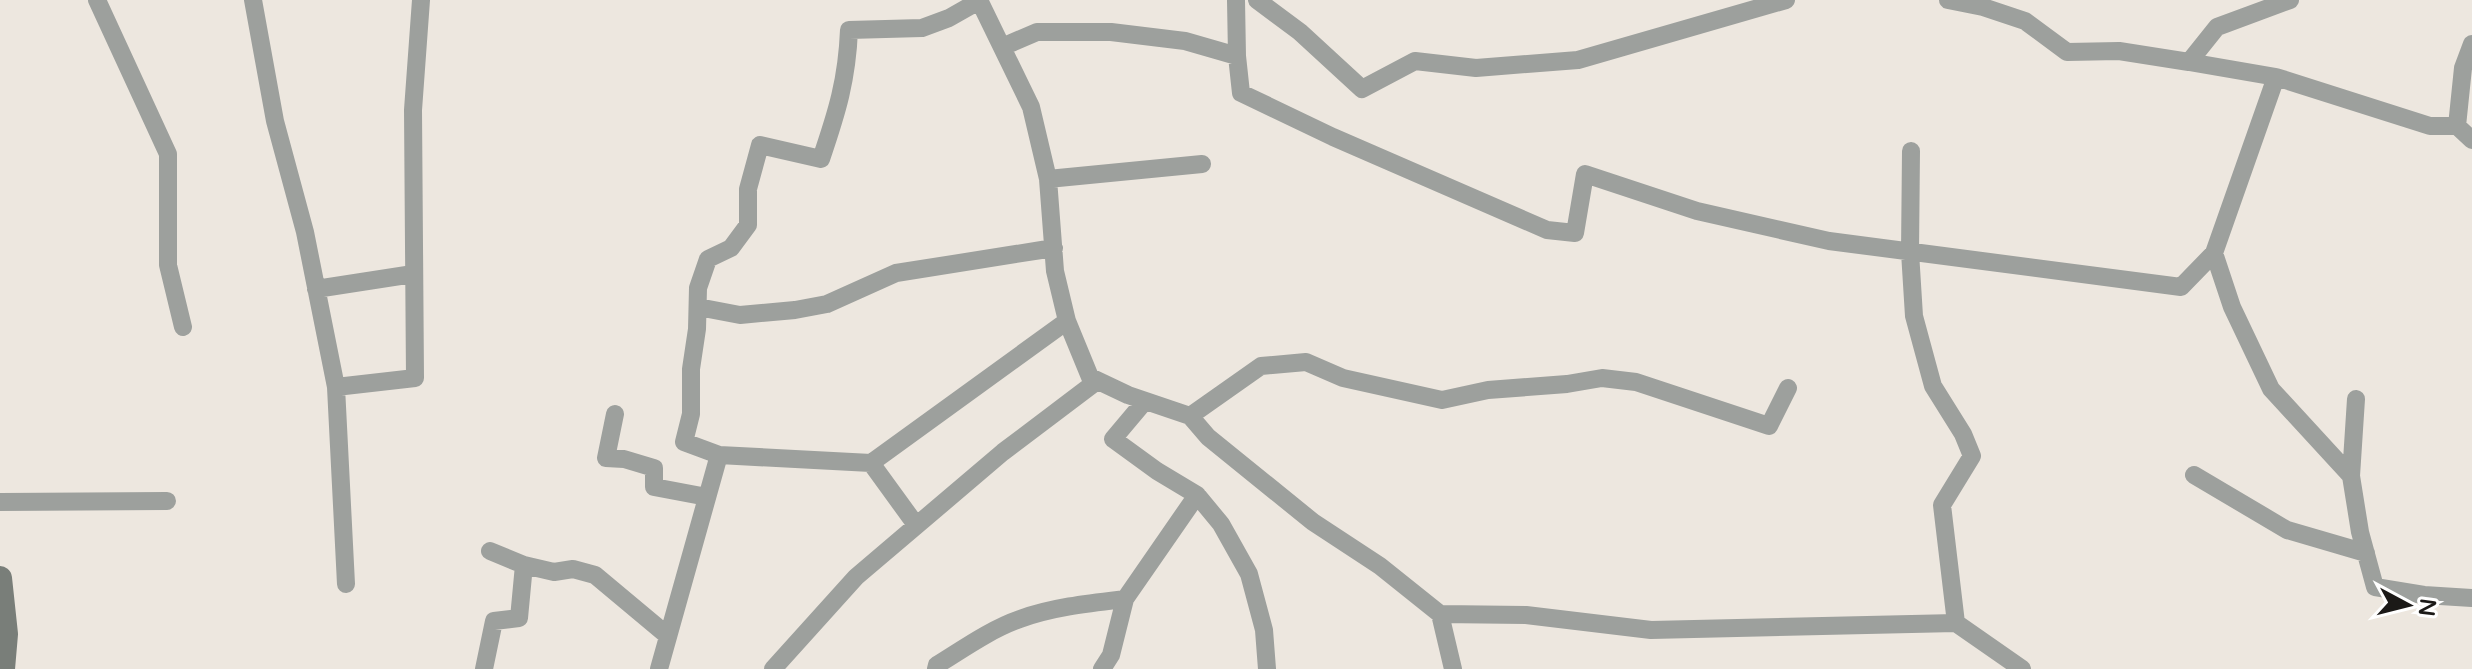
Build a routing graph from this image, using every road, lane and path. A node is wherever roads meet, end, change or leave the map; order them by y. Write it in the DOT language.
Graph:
graph roads {
  1 [pos="97,0"];
  2 [pos="253,0"];
  3 [pos="421,0"];
  4 [pos="1236,0"];
  5 [pos="1257,0"];
  6 [pos="1786,0"];
  7 [pos="1948,0"];
  8 [pos="2290,0"];
  9 [pos="979,1"];
  10 [pos="2472,44"];
  11 [pos="1002,47"];
  12 [pos="1237,56"];
  13 [pos="2189,62"];
  14 [pos="2276,77"];
  15 [pos="2457,126"];
  16 [pos="2472,140"];
  17 [pos="1911,151"];
  18 [pos="1202,164"];
  19 [pos="1048,179"];
  20 [pos="1054,248"];
  21 [pos="1910,252"];
  22 [pos="2214,253"];
  23 [pos="413,274"];
  24 [pos="316,289"];
  25 [pos="698,307"];
  26 [pos="1067,321"];
  27 [pos="183,327"];
  28 [pos="1097,381"];
  29 [pos="336,387"];
  30 [pos="1788,388"];
  31 [pos="2356,399"];
  32 [pos="1145,401"];
  33 [pos="615,414"];
  34 [pos="1190,416"];
  35 [pos="719,455"];
  36 [pos="871,463"];
  37 [pos="2194,475"];
  38 [pos="2351,476"];
  39 [pos="1197,495"];
  40 [pos="707,497"];
  41 [pos="167,501"];
  42 [pos="0,502"];
  43 [pos="916,525"];
  44 [pos="490,551"];
  45 [pos="2366,553"];
  46 [pos="524,565"];
  47 [pos="0,578"];
  48 [pos="346,584"];
  49 [pos="2472,598"];
  50 [pos="1125,599"];
  51 [pos="1440,614"];
  52 [pos="1956,623"];
  53 [pos="668,636"];
  54 [pos="3,669"];
  55 [pos="484,669"];
  56 [pos="659,669"];
  57 [pos="773,669"];
  58 [pos="936,669"];
  59 [pos="1102,669"];
  60 [pos="1267,669"];
  61 [pos="1453,669"];
  62 [pos="2022,669"];
  1 -- 27 [label="street"];
  2 -- 24 [label="street"];
  3 -- 23 [label="street"];
  4 -- 12 [label="street"];
  5 -- 6 [label="street"];
  7 -- 13 [label="street"];
  8 -- 13 [label="street"];
  9 -- 11 [label="street"];
  9 -- 25 [label="street"];
  10 -- 15 [label="street"];
  11 -- 12 [label="street"];
  11 -- 19 [label="street"];
  12 -- 21 [label="street"];
  13 -- 14 [label="street"];
  14 -- 15 [label="street"];
  14 -- 22 [label="street"];
  15 -- 16 [label="street"];
  17 -- 21 [label="street"];
  18 -- 19 [label="street"];
  19 -- 20 [label="street"];
  20 -- 25 [label="street"];
  20 -- 26 [label="street"];
  21 -- 22 [label="street"];
  21 -- 52 [label="street"];
  22 -- 38 [label="street"];
  23 -- 24 [label="street"];
  23 -- 29 [label="street"];
  24 -- 29 [label="street"];
  25 -- 35 [label="street"];
  26 -- 28 [label="street"];
  26 -- 36 [label="street"];
  28 -- 32 [label="street"];
  28 -- 43 [label="street"];
  29 -- 48 [label="street"];
  30 -- 34 [label="street"];
  31 -- 38 [label="street"];
  32 -- 34 [label="street"];
  32 -- 39 [label="street"];
  33 -- 40 [label="street"];
  34 -- 51 [label="street"];
  35 -- 36 [label="street"];
  35 -- 40 [label="street"];
  36 -- 43 [label="street"];
  37 -- 45 [label="street"];
  38 -- 45 [label="street"];
  39 -- 50 [label="street"];
  39 -- 60 [label="street"];
  40 -- 53 [label="street"];
  41 -- 42 [label="street"];
  43 -- 57 [label="street"];
  44 -- 46 [label="street"];
  45 -- 49 [label="street"];
  46 -- 53 [label="street"];
  46 -- 55 [label="street"];
  47 -- 54 [label="main road"];
  50 -- 58 [label="street"];
  50 -- 59 [label="street"];
  51 -- 52 [label="street"];
  51 -- 61 [label="street"];
  52 -- 62 [label="street"];
  53 -- 56 [label="street"];
}
